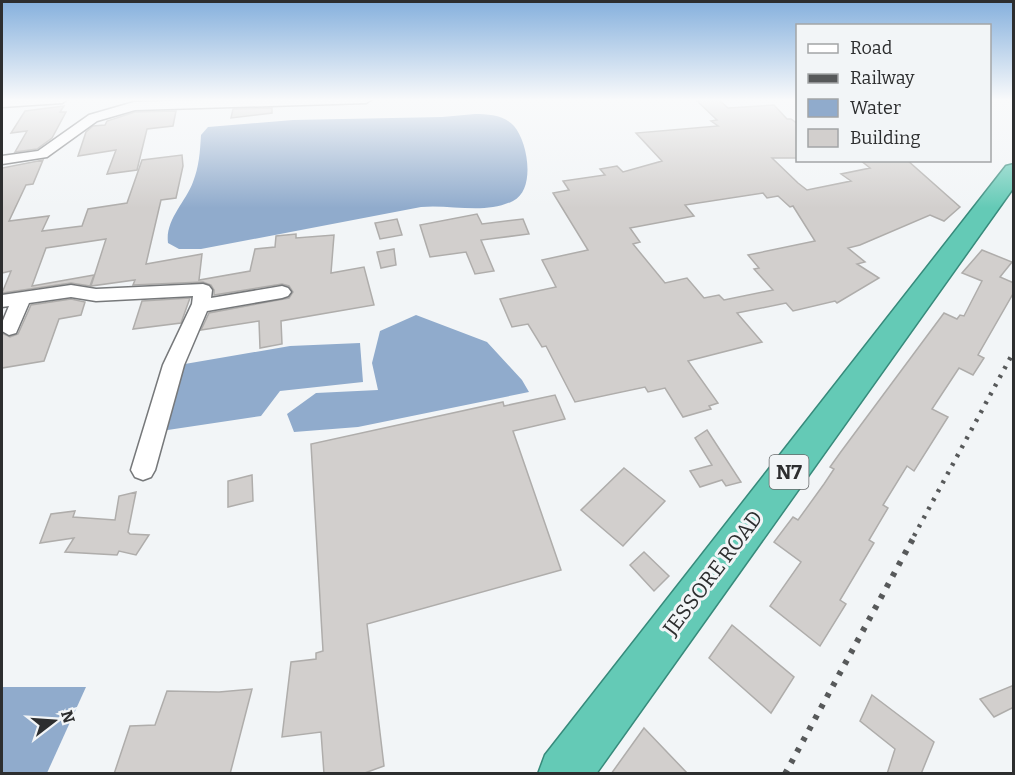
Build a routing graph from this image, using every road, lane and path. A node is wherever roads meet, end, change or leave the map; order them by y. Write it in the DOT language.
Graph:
graph roads {
  1 [pos="69,135"];
  2 [pos="2,160"];
  3 [pos="1014,171"];
  4 [pos="282,292"];
  5 [pos="22,298"];
  6 [pos="2,301"];
  7 [pos="200,306"];
  8 [pos="9,328"];
  9 [pos="142,470"];
  10 [pos="564,774"];
  1 -- 2 [label="street"];
  3 -- 10 [label="highway, JESSORE ROAD / N7"];
  4 -- 7 [label="street"];
  5 -- 6 [label="street"];
  5 -- 7 [label="street"];
  5 -- 8 [label="street"];
  7 -- 9 [label="street"];
}
